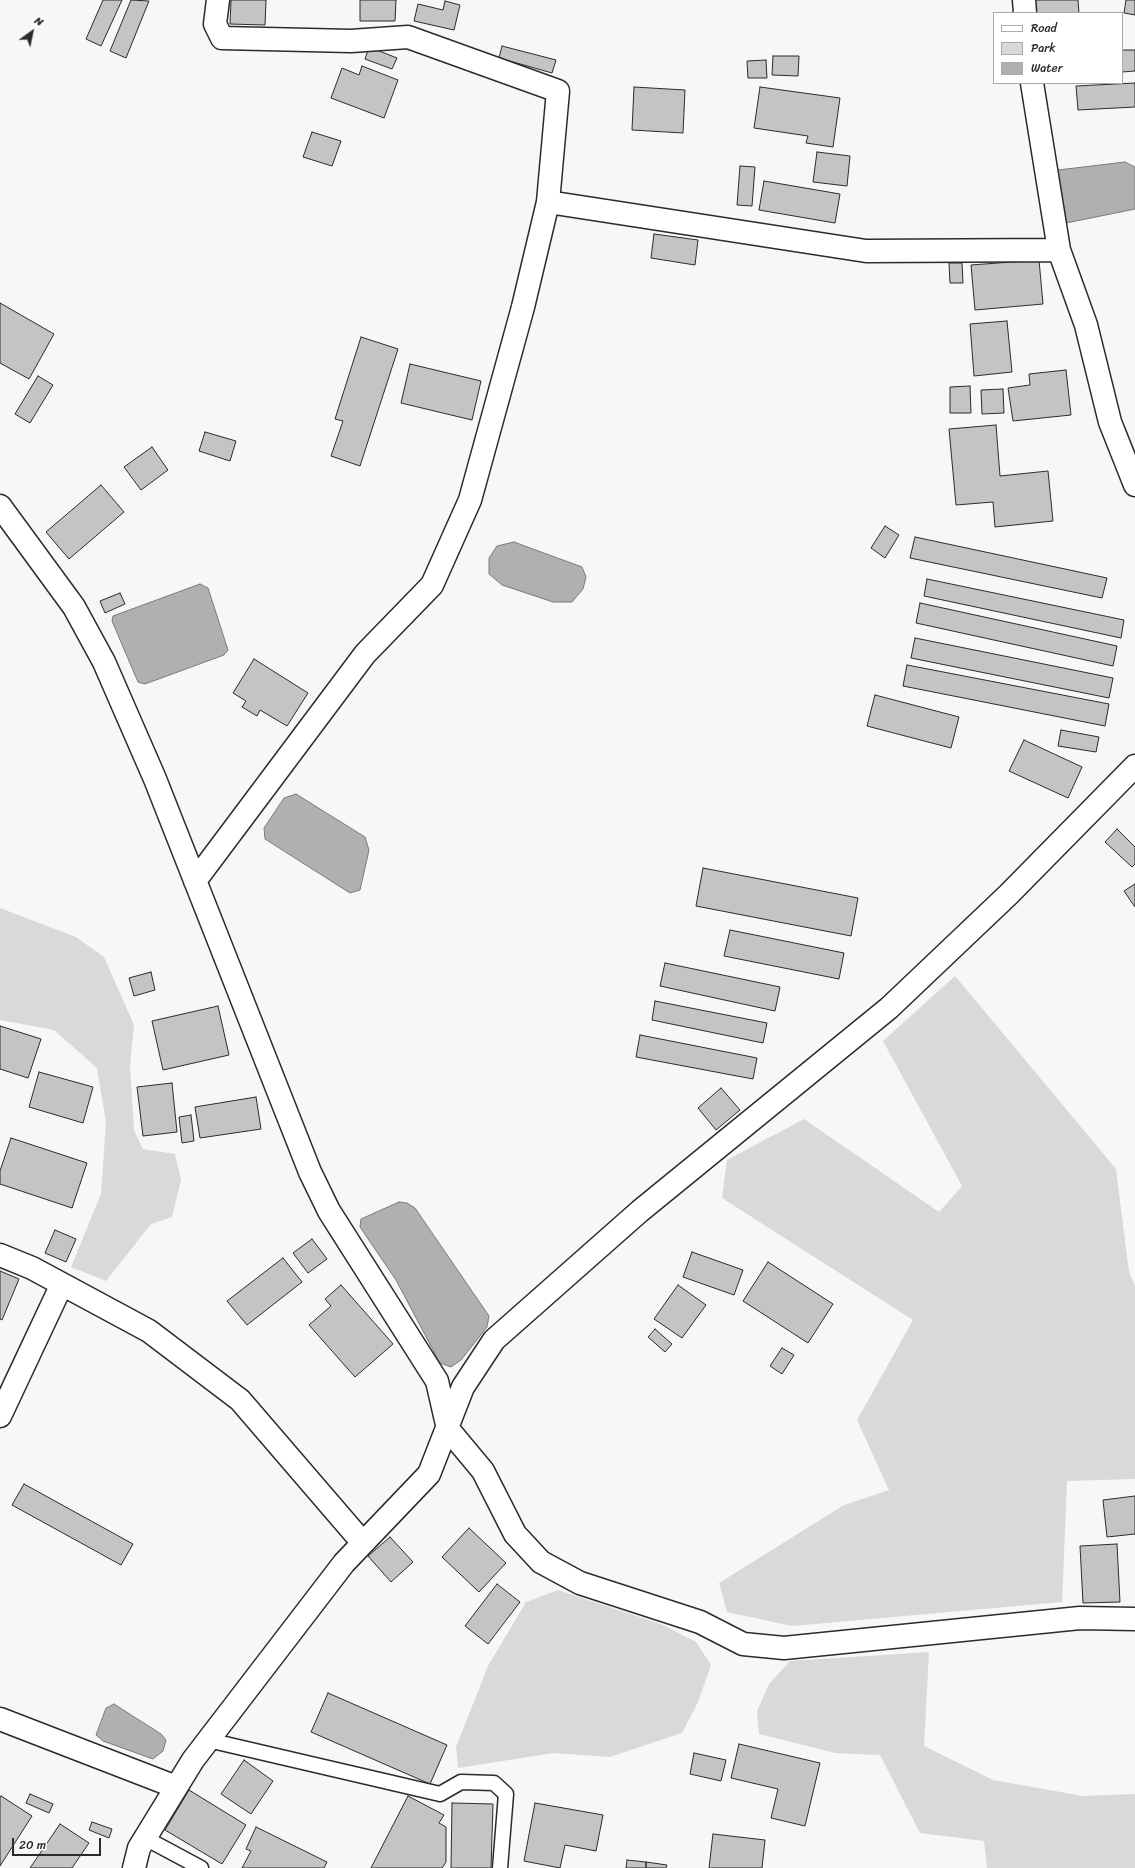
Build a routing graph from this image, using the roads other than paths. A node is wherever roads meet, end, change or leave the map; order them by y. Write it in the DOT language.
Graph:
graph roads {
  1 [pos="218,0"];
  2 [pos="1024,0"];
  3 [pos="1025,12"];
  4 [pos="1032,84"];
  5 [pos="548,202"];
  6 [pos="1059,250"];
  7 [pos="1135,485"];
  8 [pos="0,506"];
  9 [pos="1135,766"];
  10 [pos="195,881"];
  11 [pos="0,1255"];
  12 [pos="62,1284"];
  13 [pos="0,1416"];
  14 [pos="448,1429"];
  15 [pos="363,1543"];
  16 [pos="1135,1619"];
  17 [pos="0,1719"];
  18 [pos="208,1740"];
  19 [pos="176,1788"];
  20 [pos="145,1838"];
  21 [pos="134,1868"];
  22 [pos="201,1868"];
  23 [pos="500,1868"];
  1 -- 5 [label="street"];
  2 -- 3 [label="street"];
  4 -- 6 [label="street"];
  5 -- 6 [label="street"];
  5 -- 10 [label="street"];
  6 -- 7 [label="street"];
  8 -- 10 [label="street"];
  9 -- 14 [label="street"];
  10 -- 14 [label="street"];
  11 -- 12 [label="street"];
  12 -- 13 [label="street"];
  12 -- 15 [label="street"];
  14 -- 15 [label="street"];
  14 -- 16 [label="street"];
  15 -- 18 [label="street"];
  17 -- 19 [label="street"];
  18 -- 19 [label="street"];
  18 -- 23 [label="lane"];
  19 -- 20 [label="street"];
  20 -- 21 [label="street"];
  20 -- 22 [label="lane"];
}
